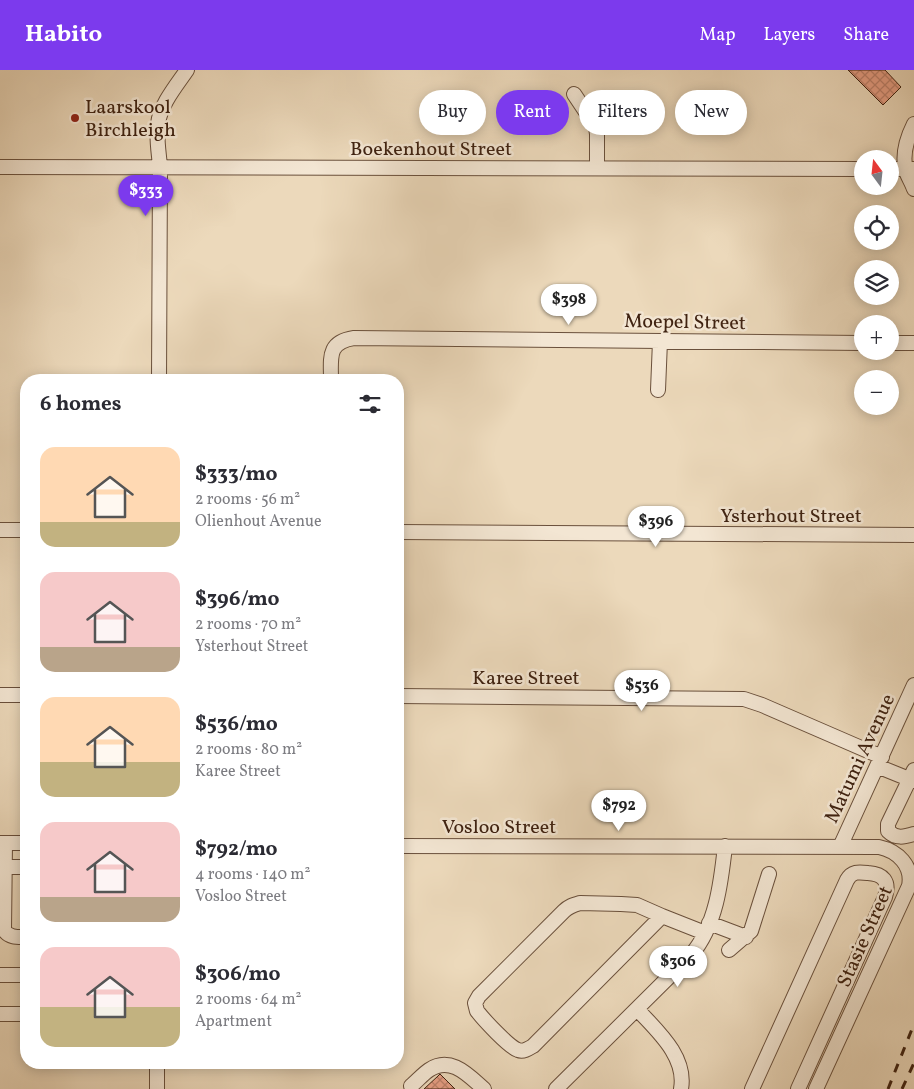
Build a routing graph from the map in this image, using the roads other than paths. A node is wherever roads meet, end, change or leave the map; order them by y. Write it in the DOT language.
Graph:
graph roads {
  1 [pos="187,70"];
  2 [pos="574,94"];
  3 [pos="914,124"];
  4 [pos="0,167"];
  5 [pos="160,167"];
  6 [pos="598,168"];
  7 [pos="854,169"];
  8 [pos="910,169"];
  9 [pos="914,187"];
  10 [pos="660,341"];
  11 [pos="854,343"];
  12 [pos="899,343"];
  13 [pos="914,343"];
  14 [pos="160,374"];
  15 [pos="331,374"];
  16 [pos="658,390"];
  17 [pos="0,530"];
  18 [pos="20,530"];
  19 [pos="404,532"];
  20 [pos="914,535"];
  21 [pos="914,685"];
  22 [pos="0,695"];
  23 [pos="20,695"];
  24 [pos="404,696"];
  25 [pos="880,761"];
  26 [pos="913,777"];
  27 [pos="914,834"];
  28 [pos="2,843"];
  29 [pos="20,843"];
  30 [pos="404,846"];
  31 [pos="725,846"];
  32 [pos="840,847"];
  33 [pos="4,866"];
  34 [pos="20,867"];
  35 [pos="769,874"];
  36 [pos="662,916"];
  37 [pos="707,928"];
  38 [pos="20,937"];
  39 [pos="746,937"];
  40 [pos="729,950"];
  41 [pos="0,974"];
  42 [pos="20,975"];
  43 [pos="636,1009"];
  44 [pos="0,1014"];
  45 [pos="20,1014"];
  46 [pos="157,1069"];
  47 [pos="411,1086"];
  48 [pos="157,1089"];
  49 [pos="484,1089"];
  50 [pos="556,1089"];
  51 [pos="681,1089"];
  52 [pos="752,1089"];
  53 [pos="798,1089"];
  54 [pos="816,1089"];
  1 -- 5 [label="street"];
  2 -- 6 [label="street"];
  3 -- 8 [label="street"];
  4 -- 5 [label="street, Boekenhout Street"];
  5 -- 6 [label="street, Boekenhout Street"];
  5 -- 14 [label="street"];
  6 -- 7 [label="street, Boekenhout Street"];
  8 -- 9 [label="street"];
  10 -- 11 [label="street, Moepel Street"];
  10 -- 15 [label="street, Moepel Street"];
  10 -- 16 [label="street"];
  12 -- 13 [label="street"];
  17 -- 18 [label="street"];
  19 -- 20 [label="street, Ysterhout Street"];
  21 -- 25 [label="street, Matumi Avenue"];
  22 -- 23 [label="street"];
  24 -- 25 [label="street, Karee Street"];
  25 -- 26 [label="street, Karee Street"];
  25 -- 32 [label="street, Matumi Avenue"];
  26 -- 27 [label="street"];
  28 -- 29 [label="street"];
  28 -- 33 [label="street"];
  30 -- 31 [label="street, Vosloo Street"];
  31 -- 32 [label="street, Vosloo Street"];
  31 -- 37 [label="street"];
  32 -- 54 [label="street, Stasie Street"];
  33 -- 34 [label="street"];
  33 -- 38 [label="street"];
  35 -- 39 [label="street"];
  36 -- 36 [label="street"];
  36 -- 37 [label="street"];
  37 -- 39 [label="street"];
  37 -- 43 [label="street"];
  39 -- 40 [label="street"];
  41 -- 42 [label="street"];
  43 -- 50 [label="street"];
  43 -- 51 [label="street"];
  44 -- 45 [label="street"];
  46 -- 48 [label="street"];
  47 -- 49 [label="street"];
  52 -- 53 [label="street"];
}
